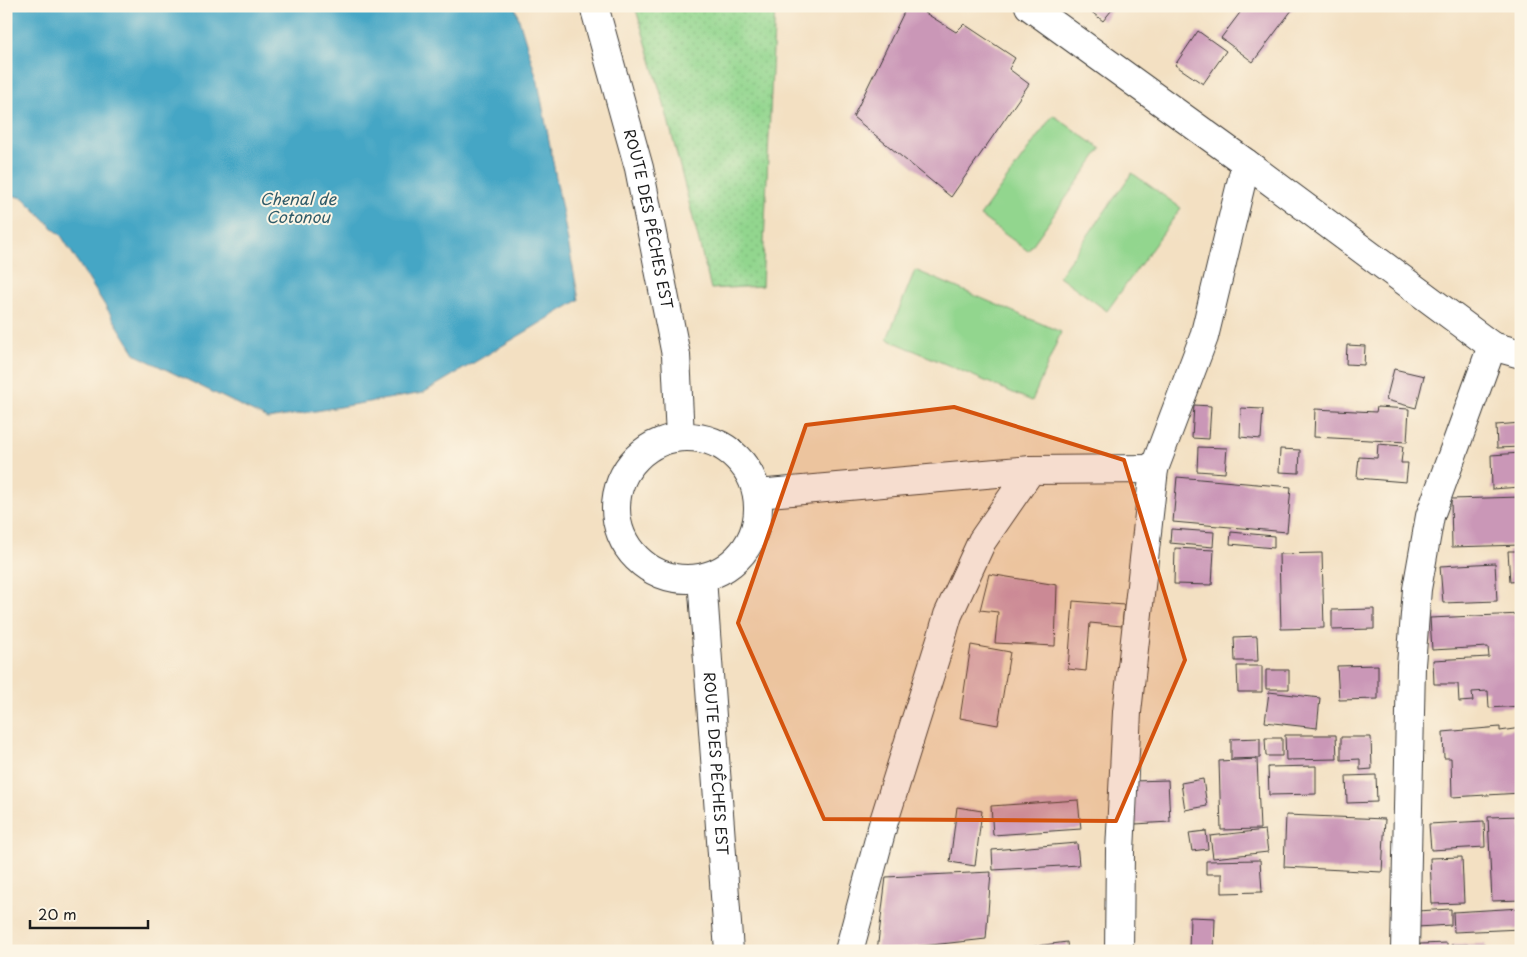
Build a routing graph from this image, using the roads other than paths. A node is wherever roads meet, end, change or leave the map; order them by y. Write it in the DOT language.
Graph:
graph roads {
  1 [pos="594,6"];
  2 [pos="1029,6"];
  3 [pos="1246,163"];
  4 [pos="1492,346"];
  5 [pos="1521,354"];
  6 [pos="680,437"];
  7 [pos="1154,468"];
  8 [pos="1031,470"];
  9 [pos="757,494"];
  10 [pos="702,578"];
  11 [pos="729,951"];
  12 [pos="849,951"];
  13 [pos="1119,951"];
  14 [pos="1405,951"];
  1 -- 6 [label="street, ROUTE DES PÊCHES EST"];
  2 -- 3 [label="street"];
  3 -- 4 [label="street"];
  3 -- 7 [label="street"];
  4 -- 5 [label="street"];
  4 -- 14 [label="street"];
  6 -- 9 [label="street"];
  6 -- 10 [label="street"];
  7 -- 8 [label="street"];
  7 -- 13 [label="street"];
  8 -- 9 [label="street"];
  8 -- 12 [label="street"];
  9 -- 10 [label="street"];
  10 -- 11 [label="street, ROUTE DES PÊCHES EST"];
}
